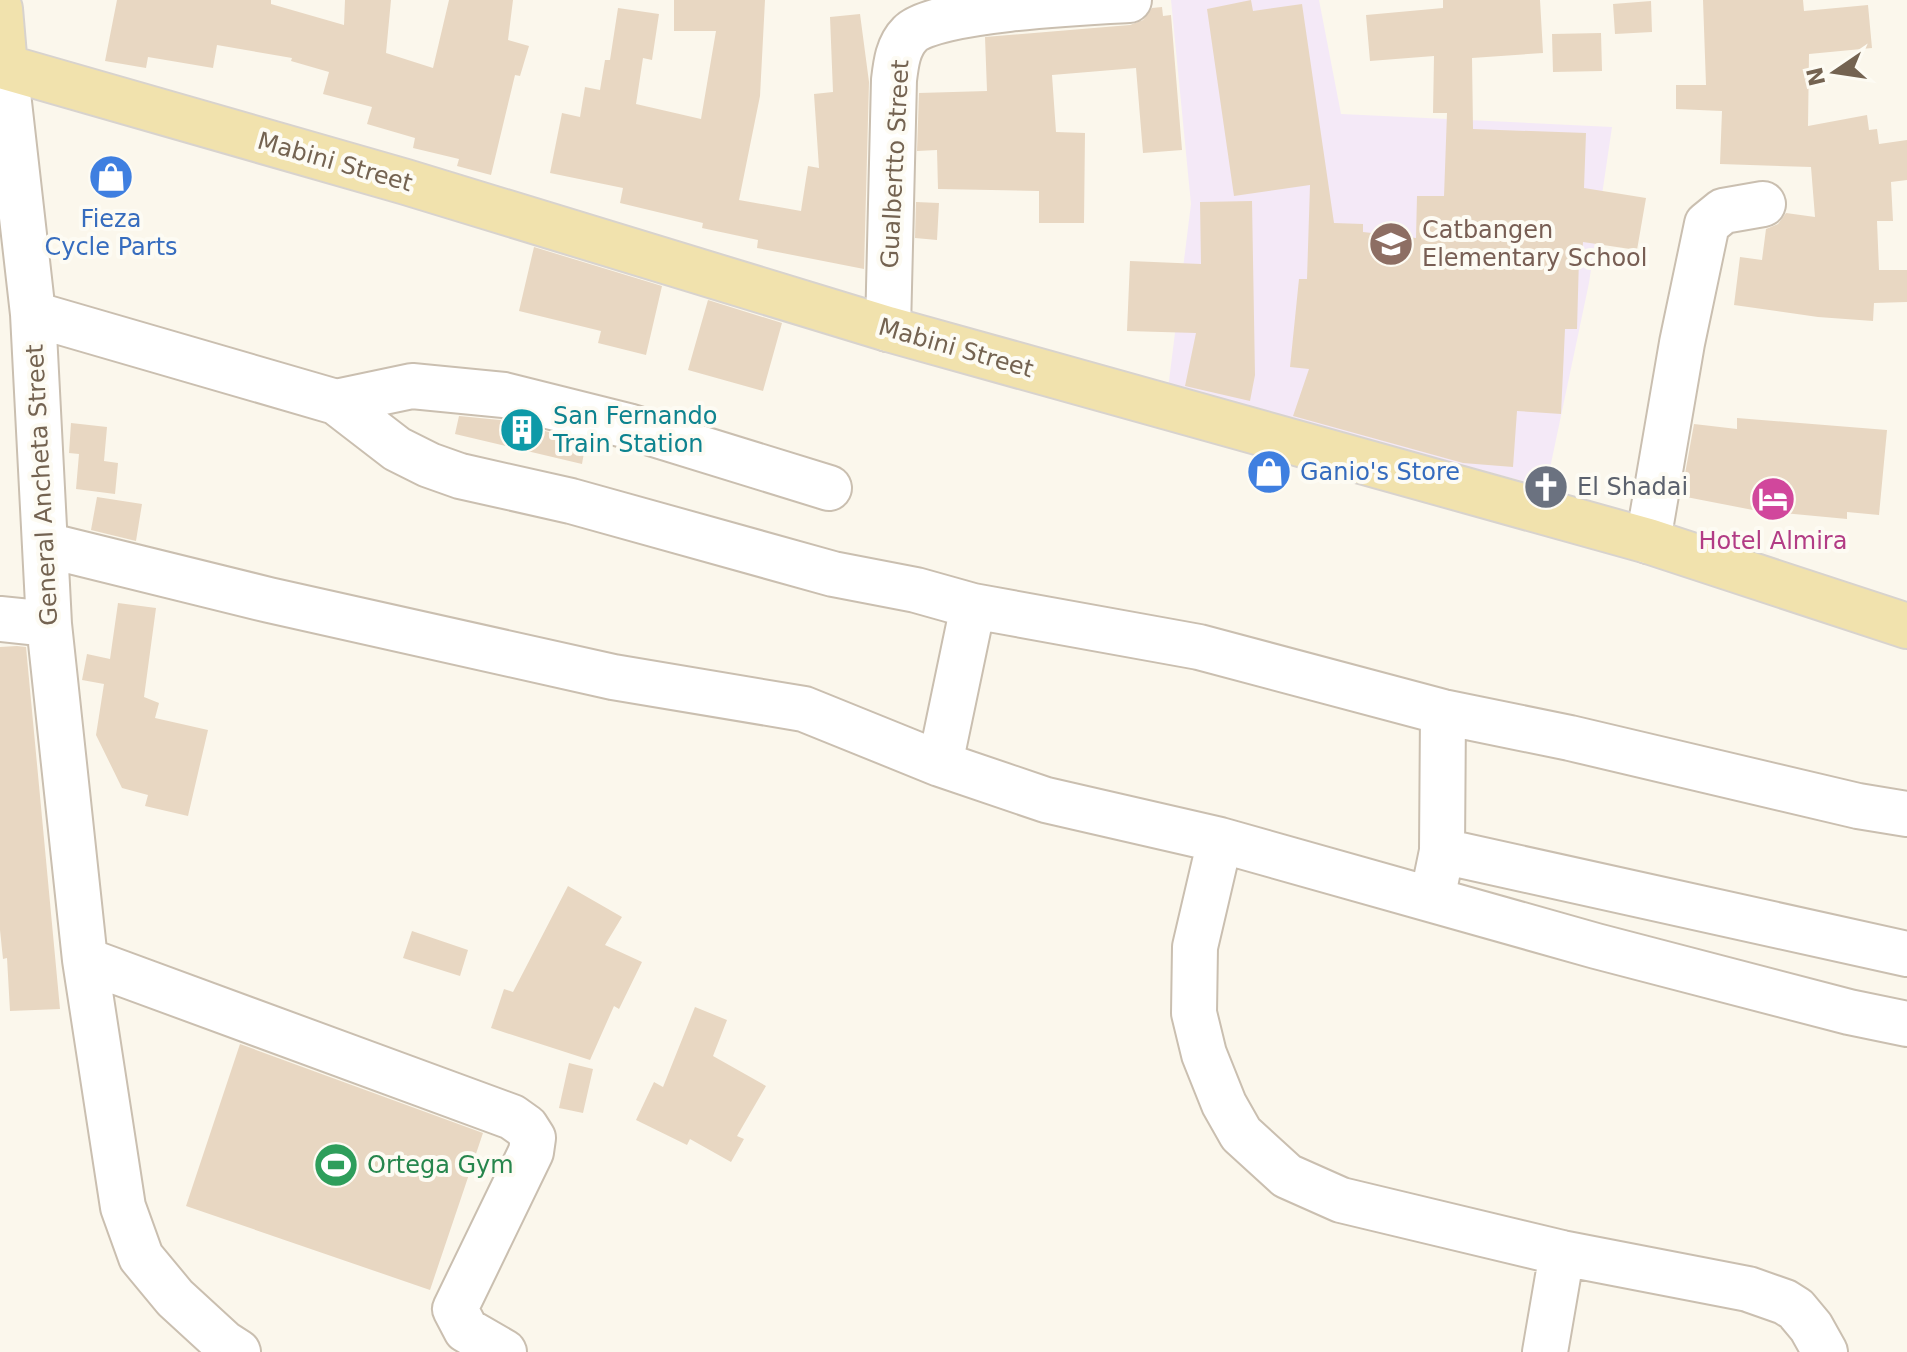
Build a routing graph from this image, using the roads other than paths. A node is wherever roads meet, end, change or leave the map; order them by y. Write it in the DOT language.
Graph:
graph roads {
  1 [pos="1129,0"];
  2 [pos="982,6"];
  3 [pos="0,9"];
  4 [pos="5,67"];
  5 [pos="1763,204"];
  6 [pos="33,314"];
  7 [pos="888,329"];
  8 [pos="17,356"];
  9 [pos="336,402"];
  10 [pos="829,488"];
  11 [pos="1648,541"];
  12 [pos="46,545"];
  13 [pos="973,606"];
  14 [pos="0,619"];
  15 [pos="49,624"];
  16 [pos="1907,626"];
  17 [pos="1443,712"];
  18 [pos="940,764"];
  19 [pos="1907,814"];
  20 [pos="1220,840"];
  21 [pos="1442,851"];
  22 [pos="1431,898"];
  23 [pos="1907,954"];
  24 [pos="85,960"];
  25 [pos="1907,1024"];
  26 [pos="1562,1253"];
  27 [pos="238,1352"];
  28 [pos="504,1352"];
  29 [pos="1545,1352"];
  30 [pos="1825,1352"];
  1 -- 2 [label="street, Gualbertto Street"];
  2 -- 7 [label="street, Gualbertto Street"];
  3 -- 4 [label="main road, General Ancheta Street"];
  4 -- 6 [label="street, General Ancheta Street"];
  4 -- 7 [label="main road, Mabini Street"];
  5 -- 11 [label="street"];
  6 -- 8 [label="street, General Ancheta Street"];
  6 -- 9 [label="street"];
  7 -- 11 [label="main road, Mabini Street"];
  8 -- 12 [label="street, General Ancheta Street"];
  9 -- 10 [label="street"];
  9 -- 13 [label="street"];
  11 -- 16 [label="main road, Mabini Street"];
  12 -- 15 [label="street, General Ancheta Street"];
  12 -- 18 [label="street"];
  13 -- 17 [label="street"];
  13 -- 18 [label="street"];
  14 -- 15 [label="street"];
  15 -- 24 [label="street, General Ancheta Street"];
  17 -- 19 [label="street"];
  17 -- 21 [label="street"];
  18 -- 20 [label="street"];
  20 -- 22 [label="street"];
  20 -- 26 [label="street"];
  21 -- 22 [label="street"];
  21 -- 23 [label="street"];
  22 -- 25 [label="street"];
  24 -- 27 [label="street, General Ancheta Street"];
  24 -- 28 [label="street"];
  26 -- 29 [label="street"];
  26 -- 30 [label="street"];
}
